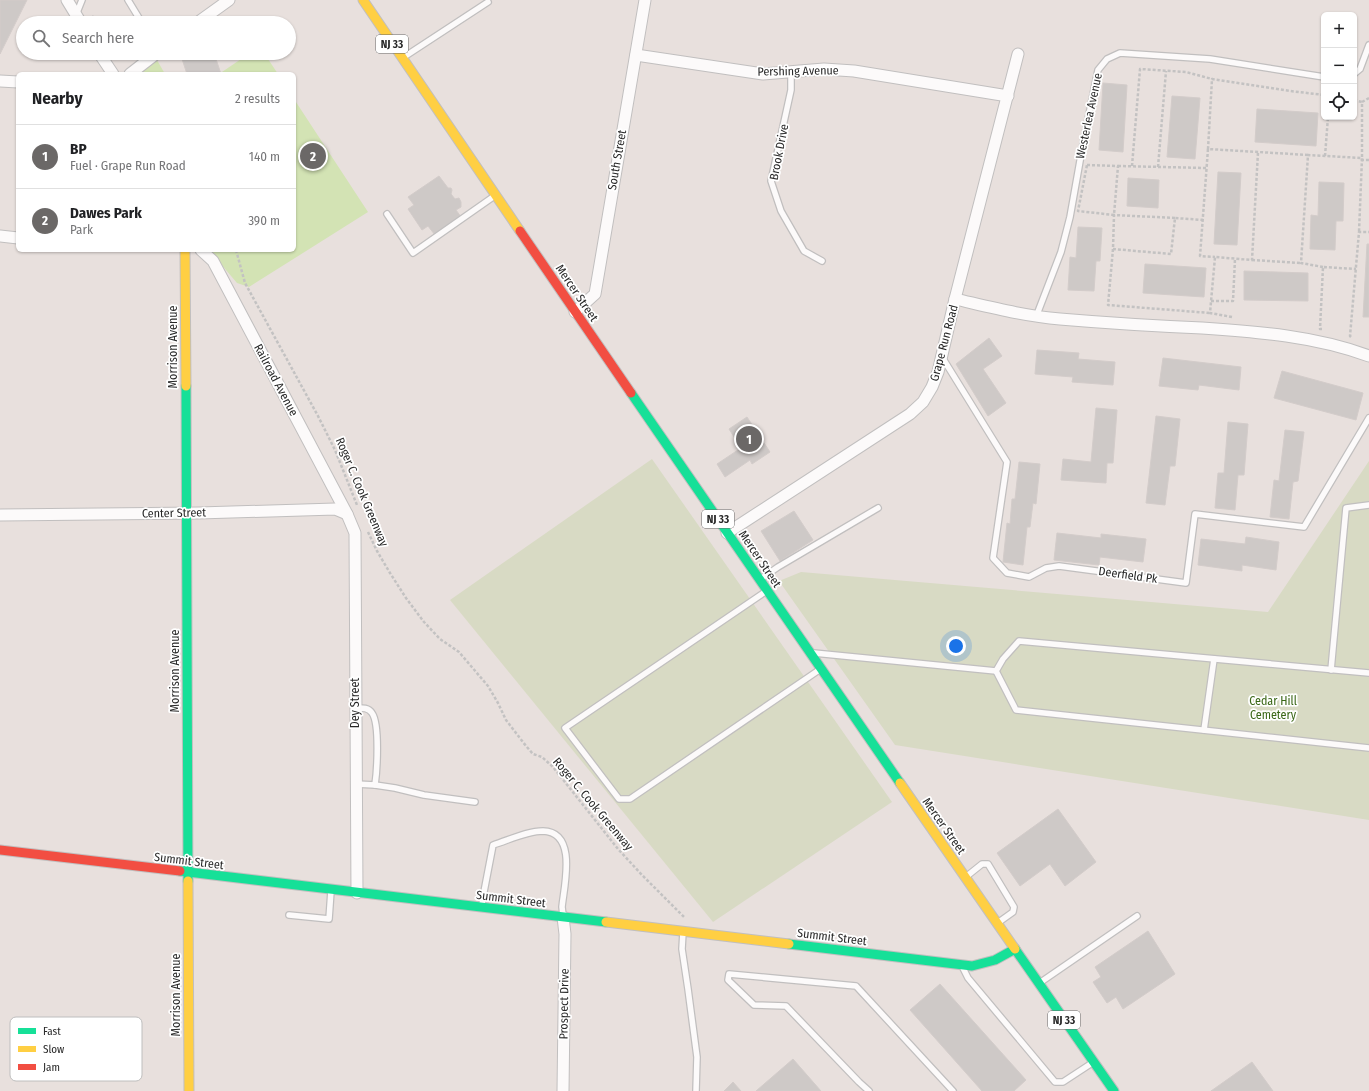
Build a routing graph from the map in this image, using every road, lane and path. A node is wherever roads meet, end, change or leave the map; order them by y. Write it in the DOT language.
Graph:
graph roads {
  1 [pos="67,0"];
  2 [pos="82,0"];
  3 [pos="128,0"];
  4 [pos="229,0"];
  5 [pos="363,0"];
  6 [pos="644,0"];
  7 [pos="488,2"];
  8 [pos="77,16"];
  9 [pos="79,16"];
  10 [pos="138,16"];
  11 [pos="207,16"];
  12 [pos="1369,45"];
  13 [pos="1018,54"];
  14 [pos="636,55"];
  15 [pos="402,58"];
  16 [pos="104,60"];
  17 [pos="148,60"];
  18 [pos="1166,71"];
  19 [pos="112,72"];
  20 [pos="133,72"];
  21 [pos="791,72"];
  22 [pos="1357,72"];
  23 [pos="1321,77"];
  24 [pos="1212,79"];
  25 [pos="0,81"];
  26 [pos="16,82"];
  27 [pos="1321,95"];
  28 [pos="1008,96"];
  29 [pos="1369,98"];
  30 [pos="1357,101"];
  31 [pos="1362,102"];
  32 [pos="1328,120"];
  33 [pos="1208,149"];
  34 [pos="1258,152"];
  35 [pos="1308,155"];
  36 [pos="1325,156"];
  37 [pos="1362,158"];
  38 [pos="1369,160"];
  39 [pos="1118,166"];
  40 [pos="1132,166"];
  41 [pos="1158,167"];
  42 [pos="1206,168"];
  43 [pos="496,195"];
  44 [pos="387,214"];
  45 [pos="1114,215"];
  46 [pos="1175,218"];
  47 [pos="1203,220"];
  48 [pos="1359,232"];
  49 [pos="1369,232"];
  50 [pos="0,236"];
  51 [pos="16,238"];
  52 [pos="1112,249"];
  53 [pos="185,252"];
  54 [pos="204,252"];
  55 [pos="237,252"];
  56 [pos="1215,257"];
  57 [pos="1235,258"];
  58 [pos="822,260"];
  59 [pos="1252,260"];
  60 [pos="1301,263"];
  61 [pos="1323,267"];
  62 [pos="1356,269"];
  63 [pos="956,299"];
  64 [pos="1211,301"];
  65 [pos="575,312"];
  66 [pos="1210,313"];
  67 [pos="1036,317"];
  68 [pos="1239,318"];
  69 [pos="1313,327"];
  70 [pos="1320,329"];
  71 [pos="1327,331"];
  72 [pos="1356,338"];
  73 [pos="1369,356"];
  74 [pos="942,357"];
  75 [pos="1369,418"];
  76 [pos="1369,505"];
  77 [pos="359,508"];
  78 [pos="878,508"];
  79 [pos="186,513"];
  80 [pos="0,514"];
  81 [pos="347,514"];
  82 [pos="367,530"];
  83 [pos="728,533"];
  84 [pos="760,580"];
  85 [pos="767,590"];
  86 [pos="810,652"];
  87 [pos="1214,659"];
  88 [pos="821,669"];
  89 [pos="1331,670"];
  90 [pos="996,671"];
  91 [pos="1369,673"];
  92 [pos="355,708"];
  93 [pos="1204,730"];
  94 [pos="1369,748"];
  95 [pos="355,784"];
  96 [pos="375,785"];
  97 [pos="475,802"];
  98 [pos="0,850"];
  99 [pos="188,873"];
  100 [pos="965,877"];
  101 [pos="331,890"];
  102 [pos="356,893"];
  103 [pos="482,908"];
  104 [pos="290,915"];
  105 [pos="1137,916"];
  106 [pos="564,917"];
  107 [pos="997,923"];
  108 [pos="684,932"];
  109 [pos="696,933"];
  110 [pos="1015,949"];
  111 [pos="962,965"];
  112 [pos="1039,984"];
  113 [pos="1094,1062"];
  114 [pos="189,1091"];
  115 [pos="563,1091"];
  116 [pos="696,1091"];
  117 [pos="869,1091"];
  118 [pos="953,1091"];
  119 [pos="1114,1091"];
  1 -- 8 [label="street"];
  2 -- 9 [label="lane"];
  3 -- 10 [label="lane"];
  4 -- 11 [label="street"];
  5 -- 15 [label="street, Mercer Street / NJ 33"];
  6 -- 14 [label="street, South Street"];
  7 -- 15 [label="lane"];
  12 -- 22 [label="lane"];
  13 -- 28 [label="street, Grape Run Road"];
  14 -- 21 [label="street, Pershing Avenue"];
  14 -- 65 [label="street, South Street"];
  15 -- 43 [label="street, Mercer Street / NJ 33"];
  16 -- 19 [label="street"];
  17 -- 20 [label="street"];
  18 -- 24 [label="path"];
  18 -- 40 [label="path"];
  18 -- 41 [label="path"];
  21 -- 28 [label="street, Pershing Avenue"];
  21 -- 58 [label="lane, Brook Drive"];
  23 -- 67 [label="lane, Westerlea Avenue"];
  24 -- 27 [label="path"];
  24 -- 33 [label="path"];
  25 -- 26 [label="street"];
  28 -- 63 [label="street, Grape Run Road"];
  29 -- 31 [label="path"];
  30 -- 31 [label="path"];
  31 -- 37 [label="path"];
  32 -- 36 [label="path"];
  33 -- 34 [label="path"];
  33 -- 42 [label="path"];
  34 -- 35 [label="path"];
  34 -- 59 [label="path"];
  35 -- 36 [label="path"];
  35 -- 60 [label="path"];
  36 -- 37 [label="path"];
  37 -- 38 [label="path"];
  37 -- 48 [label="path"];
  39 -- 40 [label="path"];
  39 -- 45 [label="path"];
  39 -- 45 [label="path"];
  40 -- 41 [label="path"];
  41 -- 42 [label="path"];
  42 -- 47 [label="path"];
  43 -- 44 [label="lane"];
  43 -- 65 [label="street, Mercer Street / NJ 33"];
  45 -- 46 [label="path"];
  45 -- 52 [label="path"];
  46 -- 47 [label="path"];
  46 -- 52 [label="path"];
  47 -- 56 [label="path"];
  48 -- 49 [label="path"];
  48 -- 62 [label="path"];
  50 -- 51 [label="street"];
  52 -- 66 [label="path"];
  53 -- 79 [label="street, Morrison Avenue"];
  54 -- 81 [label="street, Railroad Avenue"];
  55 -- 77 [label="path, Roger C. Cook Greenway"];
  56 -- 57 [label="path"];
  56 -- 64 [label="path"];
  57 -- 59 [label="path"];
  57 -- 64 [label="path"];
  59 -- 60 [label="path"];
  60 -- 61 [label="path"];
  61 -- 62 [label="path"];
  61 -- 70 [label="path"];
  62 -- 72 [label="path"];
  63 -- 67 [label="street"];
  63 -- 74 [label="street, Grape Run Road"];
  64 -- 66 [label="path"];
  65 -- 83 [label="street, Mercer Street / NJ 33"];
  66 -- 68 [label="path"];
  67 -- 73 [label="street"];
  69 -- 70 [label="path"];
  70 -- 71 [label="path"];
  74 -- 75 [label="lane, Deerfield Pk"];
  74 -- 83 [label="street, Grape Run Road"];
  76 -- 89 [label="lane"];
  78 -- 84 [label="lane"];
  79 -- 80 [label="street, Center Street"];
  79 -- 81 [label="street, Center Street"];
  79 -- 99 [label="street, Morrison Avenue"];
  81 -- 92 [label="street, Dey Street"];
  82 -- 109 [label="path, Roger C. Cook Greenway"];
  83 -- 84 [label="street, Mercer Street / NJ 33"];
  84 -- 85 [label="street, Mercer Street / NJ 33"];
  85 -- 86 [label="street, Mercer Street / NJ 33"];
  85 -- 88 [label="lane"];
  86 -- 88 [label="street, Mercer Street / NJ 33"];
  86 -- 90 [label="lane"];
  87 -- 89 [label="lane"];
  87 -- 90 [label="lane"];
  87 -- 93 [label="lane"];
  88 -- 100 [label="street, Mercer Street / NJ 33"];
  89 -- 91 [label="lane"];
  90 -- 93 [label="lane"];
  92 -- 95 [label="street, Dey Street"];
  92 -- 96 [label="lane"];
  93 -- 94 [label="lane"];
  95 -- 96 [label="lane"];
  95 -- 102 [label="street, Dey Street"];
  96 -- 97 [label="lane"];
  98 -- 99 [label="street, Summit Street"];
  99 -- 101 [label="street, Summit Street"];
  99 -- 114 [label="street, Morrison Avenue"];
  100 -- 107 [label="street, Mercer Street / NJ 33"];
  100 -- 107 [label="lane"];
  101 -- 102 [label="street, Summit Street"];
  101 -- 104 [label="lane"];
  102 -- 103 [label="street, Summit Street"];
  103 -- 106 [label="street, Summit Street"];
  103 -- 106 [label="lane"];
  105 -- 112 [label="lane"];
  106 -- 108 [label="street, Summit Street"];
  106 -- 115 [label="street, Prospect Drive"];
  107 -- 110 [label="street, Mercer Street / NJ 33"];
  108 -- 109 [label="street, Summit Street"];
  108 -- 116 [label="lane"];
  109 -- 111 [label="street, Summit Street"];
  110 -- 111 [label="street, Summit Street"];
  110 -- 112 [label="street, Mercer Street / NJ 33"];
  111 -- 113 [label="lane"];
  112 -- 113 [label="street, Mercer Street / NJ 33"];
  113 -- 119 [label="street, Mercer Street / NJ 33"];
  117 -- 118 [label="lane"];
}
